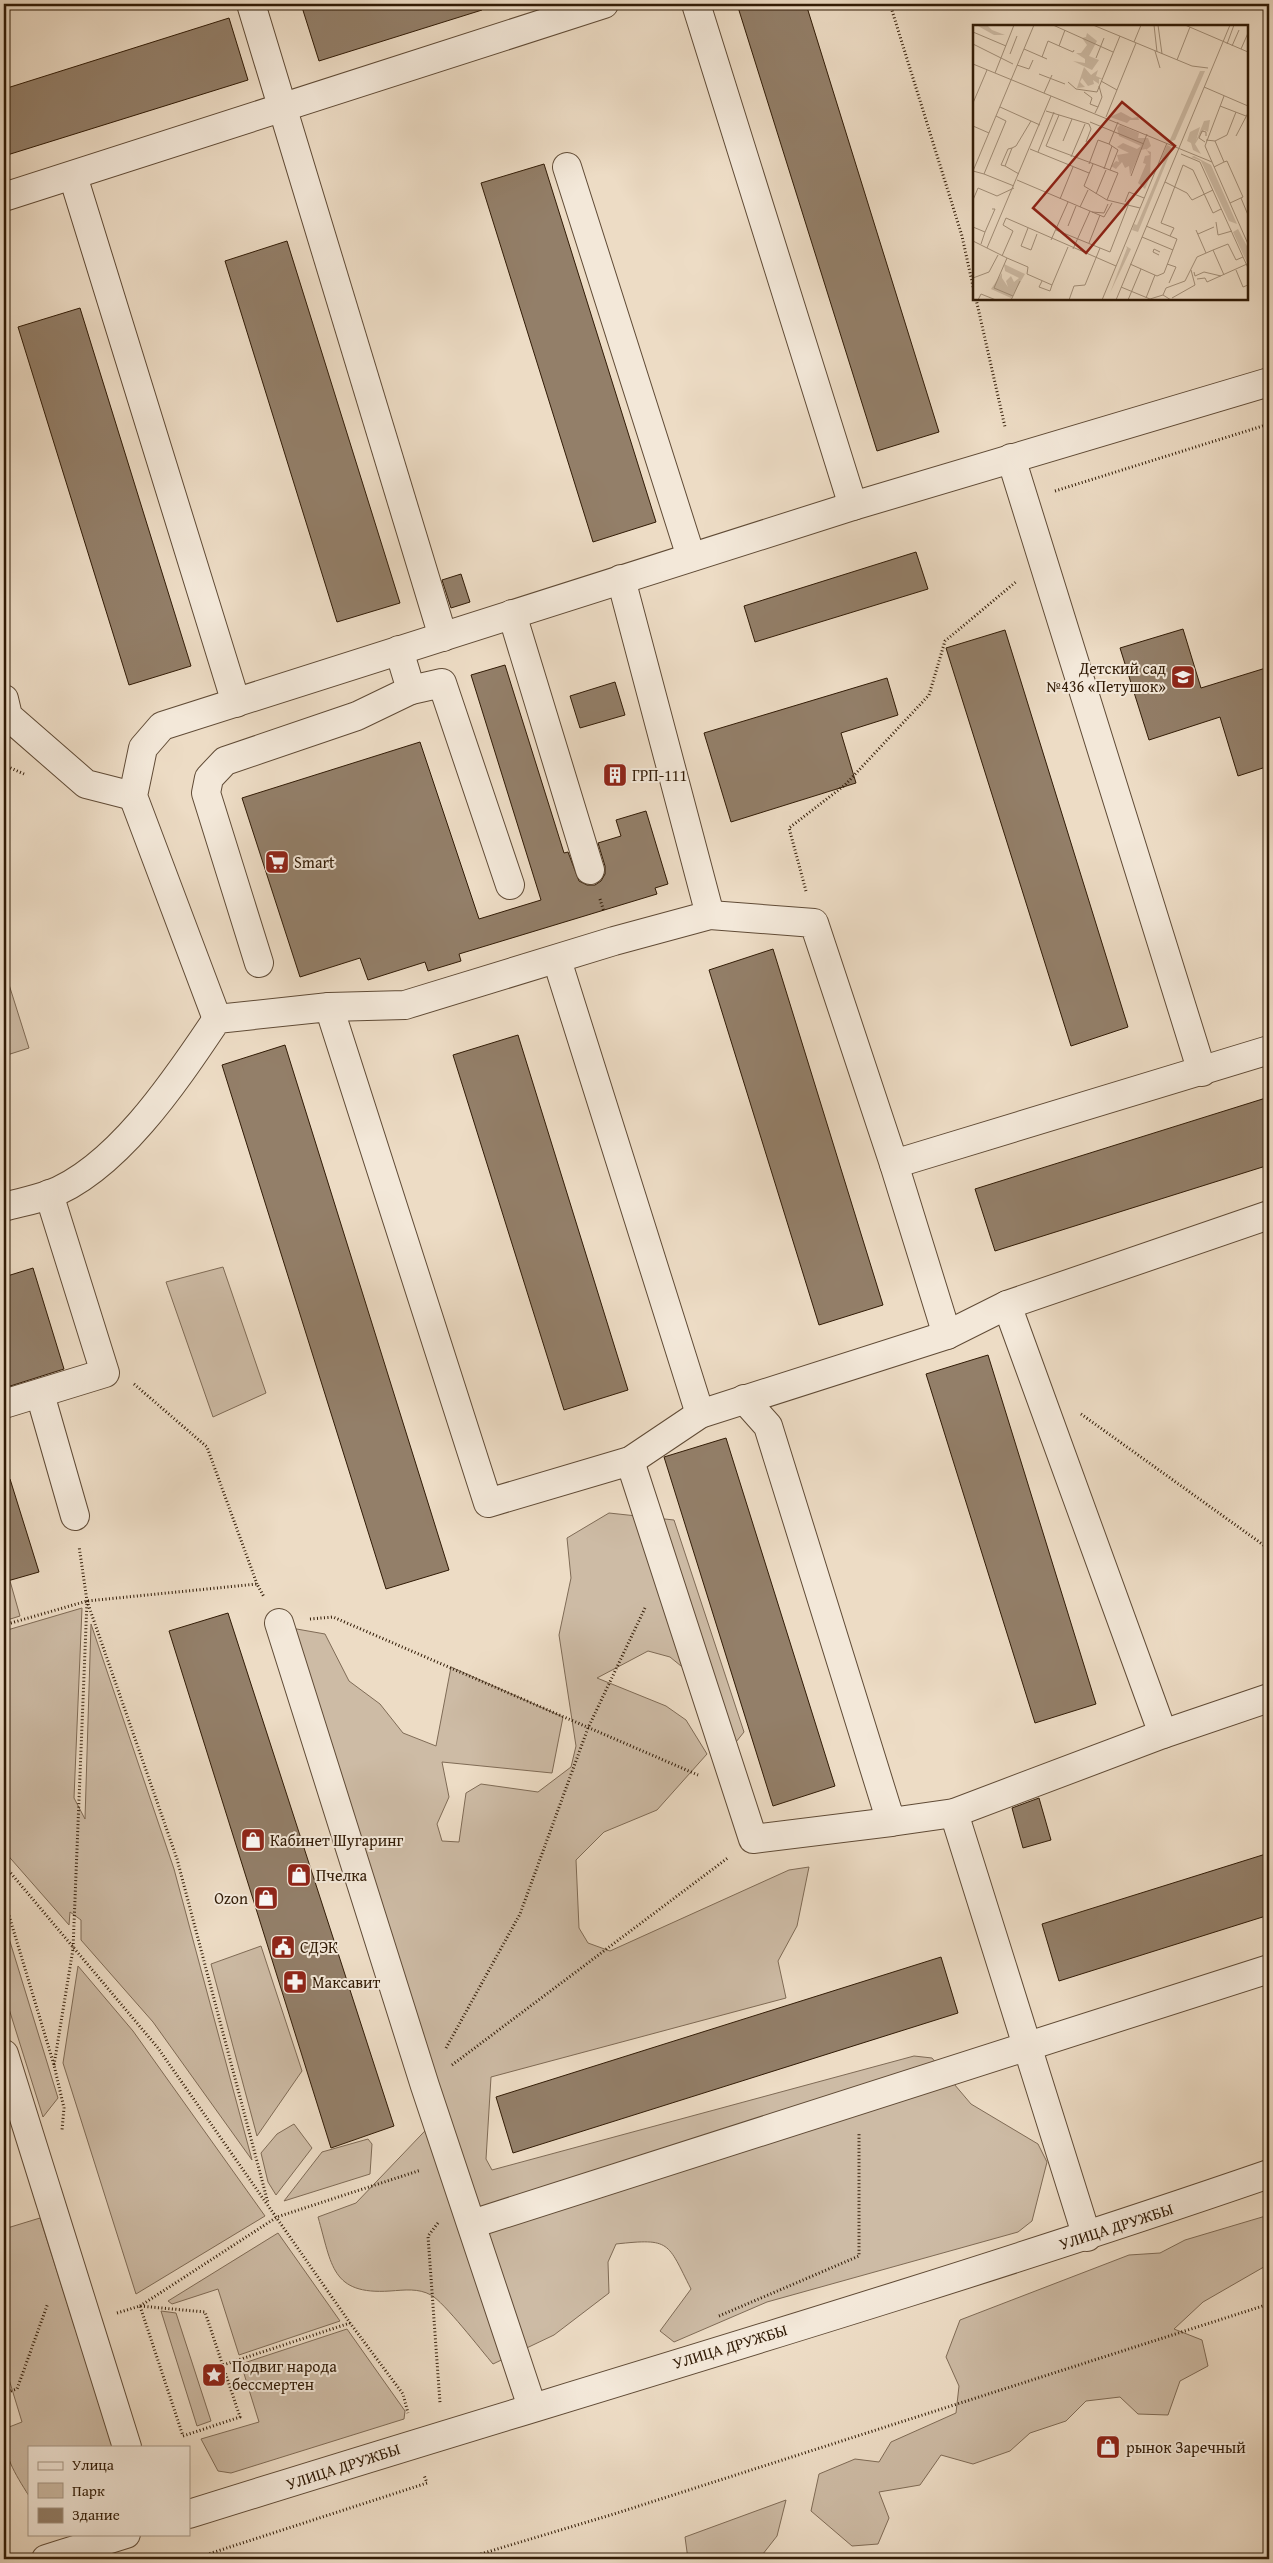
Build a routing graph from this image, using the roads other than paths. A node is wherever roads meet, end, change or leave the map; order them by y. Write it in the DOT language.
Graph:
graph roads {
  1 [pos="251,4"];
  2 [pos="604,4"];
  3 [pos="696,4"];
  4 [pos="282,106"];
  5 [pos="567,166"];
  6 [pos="73,176"];
  7 [pos="4,197"];
  8 [pos="1269,382"];
  9 [pos="1012,458"];
  10 [pos="853,506"];
  11 [pos="691,557"];
  12 [pos="621,579"];
  13 [pos="512,614"];
  14 [pos="443,636"];
  15 [pos="399,650"];
  16 [pos="411,690"];
  17 [pos="4,699"];
  18 [pos="236,702"];
  19 [pos="133,796"];
  20 [pos="590,870"];
  21 [pos="510,884"];
  22 [pos="710,915"];
  23 [pos="557,960"];
  24 [pos="259,963"];
  25 [pos="329,1007"];
  26 [pos="217,1018"];
  27 [pos="1269,1050"];
  28 [pos="1202,1072"];
  29 [pos="894,1164"];
  30 [pos="49,1194"];
  31 [pos="4,1206"];
  32 [pos="1269,1215"];
  33 [pos="1007,1305"];
  34 [pos="947,1335"];
  35 [pos="40,1394"];
  36 [pos="744,1399"];
  37 [pos="4,1404"];
  38 [pos="700,1414"];
  39 [pos="630,1461"];
  40 [pos="76,1516"];
  41 [pos="279,1623"];
  42 [pos="1269,1698"];
  43 [pos="1163,1734"];
  44 [pos="954,1813"];
  45 [pos="891,1822"];
  46 [pos="1269,1969"];
  47 [pos="1026,2048"];
  48 [pos="4,2054"];
  49 [pos="1269,2174"];
  50 [pos="472,2224"];
  51 [pos="1087,2236"];
  52 [pos="532,2407"];
  53 [pos="127,2446"];
  54 [pos="190,2514"];
  55 [pos="120,2536"];
  56 [pos="46,2559"];
  1 -- 4 [label="street"];
  2 -- 4 [label="street"];
  3 -- 10 [label="street"];
  4 -- 6 [label="street"];
  4 -- 14 [label="street"];
  5 -- 11 [label="street"];
  6 -- 7 [label="street"];
  6 -- 18 [label="street"];
  8 -- 9 [label="street"];
  9 -- 10 [label="street"];
  9 -- 28 [label="street"];
  10 -- 11 [label="street"];
  11 -- 12 [label="street"];
  12 -- 13 [label="street"];
  12 -- 22 [label="street"];
  13 -- 14 [label="street"];
  13 -- 20 [label="street"];
  14 -- 15 [label="street"];
  15 -- 16 [label="street"];
  15 -- 18 [label="street"];
  16 -- 21 [label="street"];
  16 -- 24 [label="street"];
  17 -- 19 [label="street"];
  18 -- 19 [label="street"];
  19 -- 26 [label="street"];
  22 -- 23 [label="street"];
  22 -- 29 [label="street"];
  23 -- 25 [label="street"];
  23 -- 38 [label="street"];
  25 -- 26 [label="street"];
  25 -- 39 [label="street"];
  26 -- 30 [label="street"];
  27 -- 28 [label="street"];
  28 -- 29 [label="street"];
  29 -- 34 [label="street"];
  30 -- 31 [label="street"];
  30 -- 35 [label="street"];
  32 -- 33 [label="street"];
  33 -- 34 [label="street"];
  33 -- 43 [label="street"];
  34 -- 36 [label="street"];
  35 -- 37 [label="street"];
  35 -- 40 [label="street"];
  36 -- 38 [label="street"];
  36 -- 45 [label="street"];
  38 -- 39 [label="street"];
  39 -- 45 [label="street"];
  41 -- 50 [label="street"];
  42 -- 43 [label="street"];
  43 -- 44 [label="street"];
  44 -- 45 [label="street"];
  44 -- 47 [label="street"];
  46 -- 47 [label="street"];
  47 -- 50 [label="street"];
  47 -- 51 [label="street"];
  48 -- 53 [label="street"];
  49 -- 51 [label="street, УЛИЦА ДРУЖБЫ"];
  50 -- 52 [label="street"];
  51 -- 52 [label="street, УЛИЦА ДРУЖБЫ"];
  52 -- 54 [label="street, УЛИЦА ДРУЖБЫ"];
  55 -- 56 [label="street"];
}
